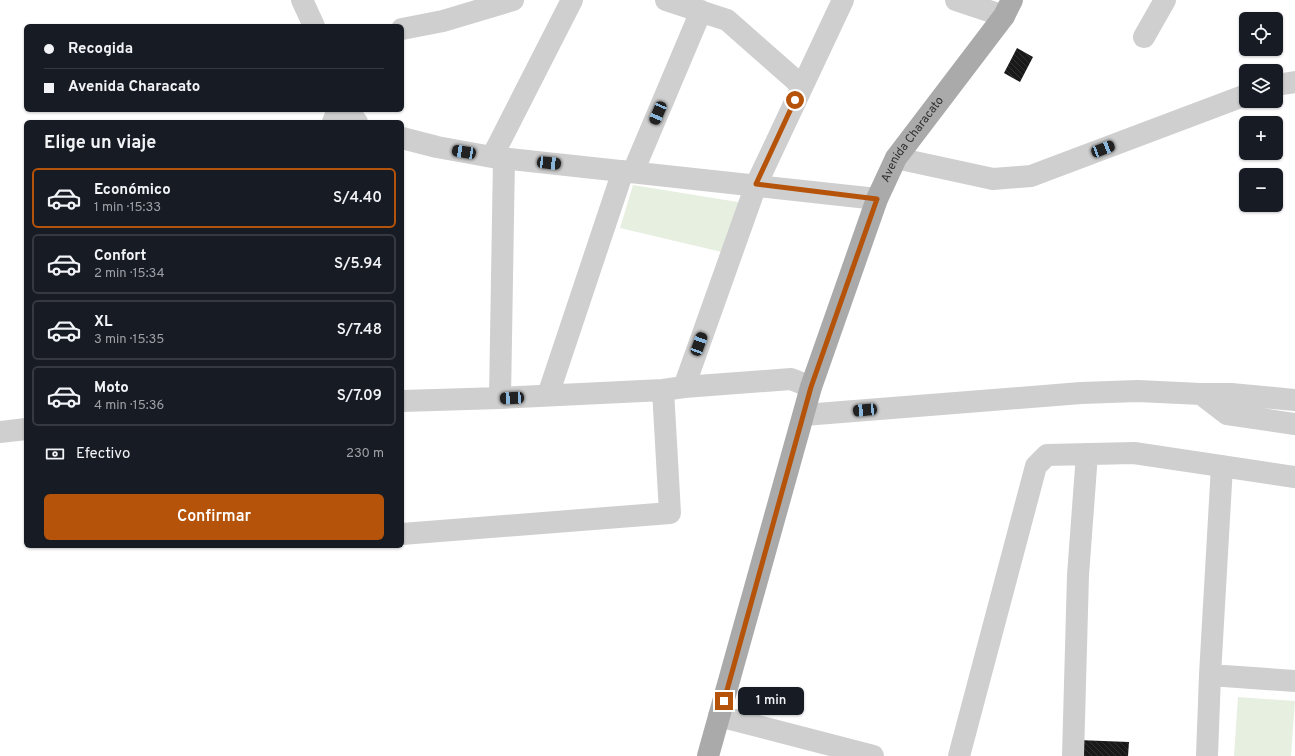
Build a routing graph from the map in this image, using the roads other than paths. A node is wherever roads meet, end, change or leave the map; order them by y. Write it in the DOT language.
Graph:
graph roads {
  1 [pos="302,0"];
  2 [pos="513,0"];
  3 [pos="572,0"];
  4 [pos="666,0"];
  5 [pos="843,0"];
  6 [pos="956,0"];
  7 [pos="1165,0"];
  8 [pos="1008,8"];
  9 [pos="701,11"];
  10 [pos="313,24"];
  11 [pos="404,29"];
  12 [pos="1144,38"];
  13 [pos="1295,82"];
  14 [pos="1283,84"];
  15 [pos="802,86"];
  16 [pos="1239,98"];
  17 [pos="349,112"];
  18 [pos="355,120"];
  19 [pos="404,139"];
  20 [pos="498,157"];
  21 [pos="896,158"];
  22 [pos="628,171"];
  23 [pos="756,184"];
  24 [pos="877,199"];
  25 [pos="811,387"];
  26 [pos="673,388"];
  27 [pos="1201,394"];
  28 [pos="548,395"];
  29 [pos="500,398"];
  30 [pos="1295,400"];
  31 [pos="404,401"];
  32 [pos="804,415"];
  33 [pos="1295,424"];
  34 [pos="24,429"];
  35 [pos="0,432"];
  36 [pos="1087,454"];
  37 [pos="1222,466"];
  38 [pos="1295,477"];
  39 [pos="404,534"];
  40 [pos="1210,675"];
  41 [pos="1295,681"];
  42 [pos="719,716"];
  43 [pos="708,756"];
  44 [pos="874,756"];
  45 [pos="959,756"];
  46 [pos="1072,756"];
  47 [pos="1207,756"];
  1 -- 10 [label="street"];
  2 -- 11 [label="street"];
  3 -- 20 [label="street"];
  4 -- 9 [label="street"];
  5 -- 15 [label="street"];
  6 -- 8 [label="street"];
  7 -- 12 [label="street"];
  8 -- 21 [label="main road, Avenida Characato"];
  9 -- 15 [label="street"];
  9 -- 22 [label="street"];
  13 -- 14 [label="street"];
  15 -- 23 [label="street"];
  16 -- 21 [label="street"];
  17 -- 18 [label="street"];
  19 -- 20 [label="street"];
  20 -- 22 [label="street"];
  20 -- 29 [label="street"];
  21 -- 24 [label="main road, Avenida Characato"];
  22 -- 23 [label="street"];
  22 -- 28 [label="street"];
  23 -- 24 [label="street"];
  23 -- 26 [label="street"];
  24 -- 25 [label="main road, Avenida Characato"];
  25 -- 26 [label="street"];
  25 -- 32 [label="main road, Avenida Characato"];
  26 -- 28 [label="street"];
  26 -- 39 [label="street"];
  27 -- 30 [label="street"];
  27 -- 32 [label="street"];
  27 -- 33 [label="street"];
  28 -- 29 [label="street"];
  29 -- 31 [label="street"];
  32 -- 42 [label="main road, Avenida Characato"];
  34 -- 35 [label="street"];
  36 -- 37 [label="street"];
  36 -- 45 [label="street"];
  36 -- 46 [label="street"];
  37 -- 38 [label="street"];
  37 -- 40 [label="street"];
  40 -- 41 [label="street"];
  40 -- 47 [label="street"];
  42 -- 43 [label="main road, Avenida Characato"];
  42 -- 44 [label="street"];
}
